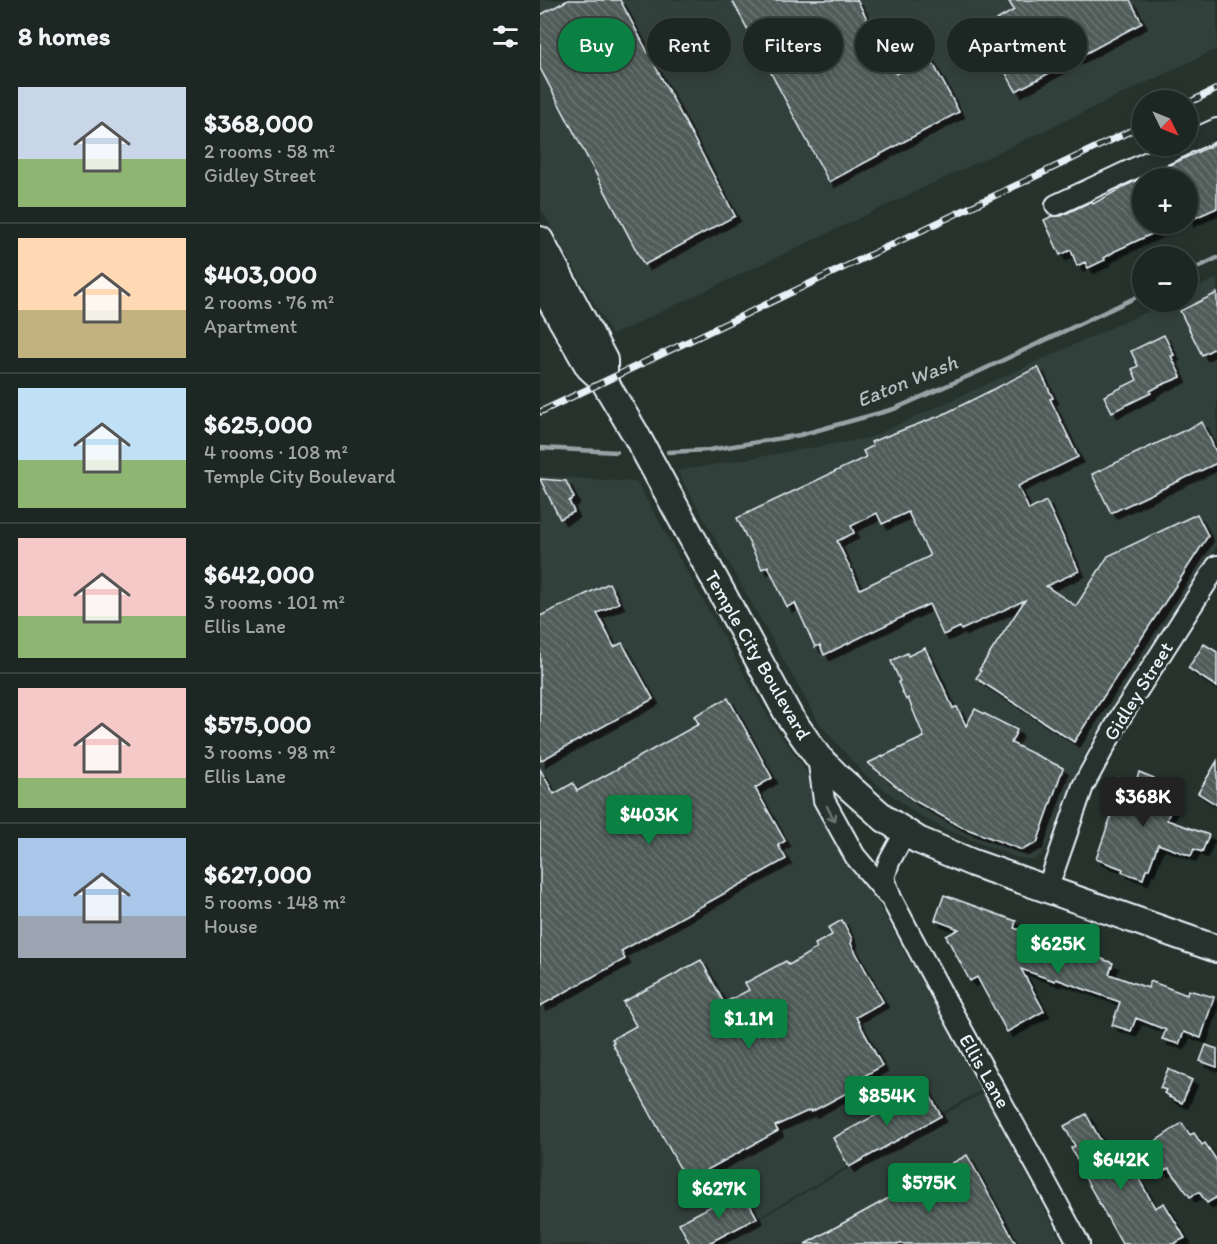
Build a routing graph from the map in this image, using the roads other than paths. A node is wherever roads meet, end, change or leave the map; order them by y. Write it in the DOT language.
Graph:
graph roads {
  1 [pos="1217,129"];
  2 [pos="1198,138"];
  3 [pos="1161,156"];
  4 [pos="1056,205"];
  5 [pos="540,240"];
  6 [pos="540,282"];
  7 [pos="604,381"];
  8 [pos="1217,566"];
  9 [pos="818,757"];
  10 [pos="906,831"];
  11 [pos="1047,890"];
  12 [pos="891,898"];
  13 [pos="1217,949"];
  14 [pos="1079,1244"];
  1 -- 2 [label="street"];
  3 -- 4 [label="street"];
  5 -- 7 [label="main road, Temple City Boulevard"];
  6 -- 7 [label="main road, Temple City Boulevard"];
  7 -- 9 [label="main road, Temple City Boulevard"];
  8 -- 11 [label="street, Gidley Street"];
  9 -- 10 [label="main road, Temple City Boulevard"];
  9 -- 12 [label="street, Ellis Lane, one-way"];
  10 -- 11 [label="main road, Temple City Boulevard"];
  10 -- 12 [label="street, Ellis Lane"];
  11 -- 13 [label="main road, Temple City Boulevard"];
  12 -- 14 [label="street, Ellis Lane"];
}
